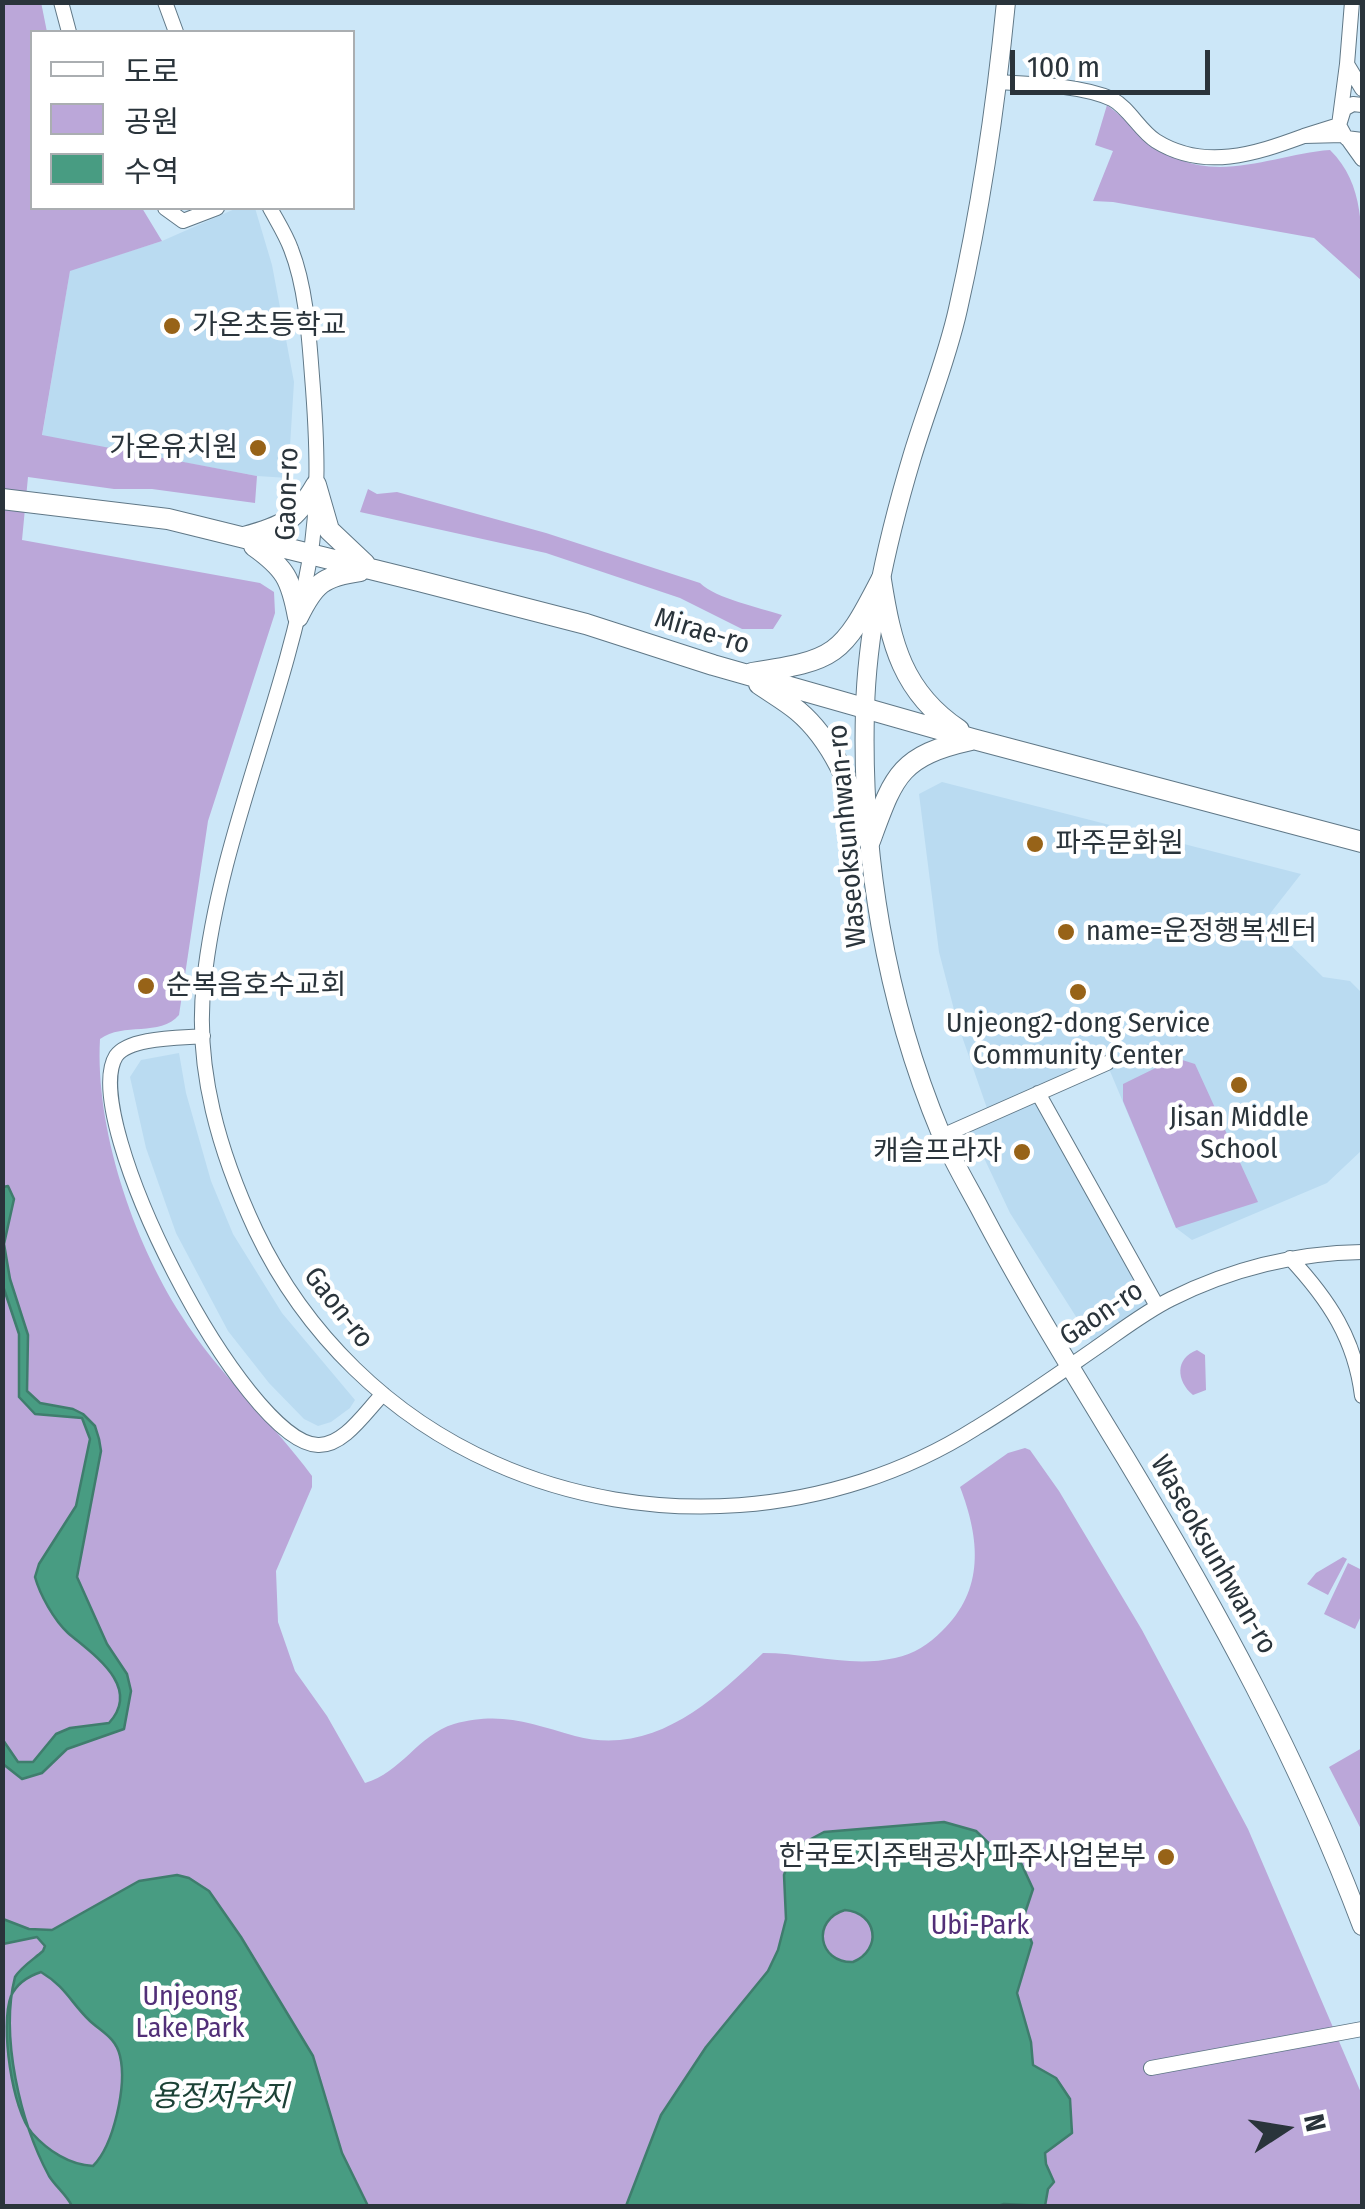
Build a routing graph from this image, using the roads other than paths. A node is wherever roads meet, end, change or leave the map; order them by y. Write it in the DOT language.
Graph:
graph roads {
  1 [pos="61,2"];
  2 [pos="165,2"];
  3 [pos="1006,2"];
  4 [pos="1352,2"];
  5 [pos="68,30"];
  6 [pos="175,30"];
  7 [pos="1346,64"];
  8 [pos="998,82"];
  9 [pos="1362,89"];
  10 [pos="1362,105"];
  11 [pos="1342,132"];
  12 [pos="1362,140"];
  13 [pos="1362,159"];
  14 [pos="168,210"];
  15 [pos="212,210"];
  16 [pos="271,210"];
  17 [pos="316,485"];
  18 [pos="11,500"];
  19 [pos="242,537"];
  20 [pos="311,554"];
  21 [pos="371,569"];
  22 [pos="881,580"];
  23 [pos="298,616"];
  24 [pos="746,674"];
  25 [pos="865,708"];
  26 [pos="973,739"];
  27 [pos="870,841"];
  28 [pos="1362,842"];
  29 [pos="203,1036"];
  30 [pos="1107,1063"];
  31 [pos="1038,1093"];
  32 [pos="942,1136"];
  33 [pos="1362,1252"];
  34 [pos="1290,1258"];
  35 [pos="1158,1306"];
  36 [pos="1338,1318"];
  37 [pos="1332,1333"];
  38 [pos="1070,1366"];
  39 [pos="382,1394"];
  40 [pos="1362,1396"];
  41 [pos="1362,1926"];
  42 [pos="1362,2029"];
  43 [pos="1151,2068"];
  1 -- 5 [label="street"];
  2 -- 6 [label="street"];
  3 -- 8 [label="street, Waseoksunhwan-ro"];
  4 -- 7 [label="street"];
  7 -- 9 [label="street"];
  7 -- 11 [label="street"];
  8 -- 11 [label="street"];
  8 -- 22 [label="street, Waseoksunhwan-ro"];
  10 -- 11 [label="street"];
  11 -- 12 [label="street"];
  11 -- 13 [label="street"];
  14 -- 15 [label="street"];
  16 -- 17 [label="street, Gaon-ro"];
  17 -- 19 [label="main road"];
  17 -- 20 [label="street, Gaon-ro"];
  17 -- 21 [label="main road"];
  18 -- 19 [label="main road, Mirae-ro"];
  19 -- 20 [label="main road, Mirae-ro"];
  19 -- 23 [label="main road"];
  20 -- 21 [label="main road, Mirae-ro"];
  20 -- 23 [label="street, Gaon-ro"];
  21 -- 23 [label="main road"];
  21 -- 24 [label="main road, Mirae-ro"];
  22 -- 24 [label="main road"];
  22 -- 25 [label="street, Waseoksunhwan-ro"];
  22 -- 26 [label="main road"];
  23 -- 29 [label="street, Gaon-ro"];
  24 -- 25 [label="main road, Mirae-ro"];
  24 -- 27 [label="main road"];
  25 -- 26 [label="main road, Mirae-ro"];
  25 -- 27 [label="street, Waseoksunhwan-ro"];
  26 -- 27 [label="main road"];
  26 -- 28 [label="main road, Mirae-ro"];
  27 -- 32 [label="street, Waseoksunhwan-ro"];
  29 -- 39 [label="street, Gaon-ro"];
  29 -- 39 [label="street"];
  30 -- 31 [label="street"];
  31 -- 32 [label="street"];
  31 -- 35 [label="street"];
  32 -- 38 [label="street, Waseoksunhwan-ro"];
  33 -- 34 [label="street, Gaon-ro"];
  34 -- 35 [label="street, Gaon-ro"];
  34 -- 36 [label="street"];
  35 -- 38 [label="street, Gaon-ro"];
  36 -- 37 [label="street"];
  36 -- 40 [label="street"];
  38 -- 39 [label="street, Gaon-ro"];
  38 -- 41 [label="street, Waseoksunhwan-ro"];
  42 -- 43 [label="street"];
}
